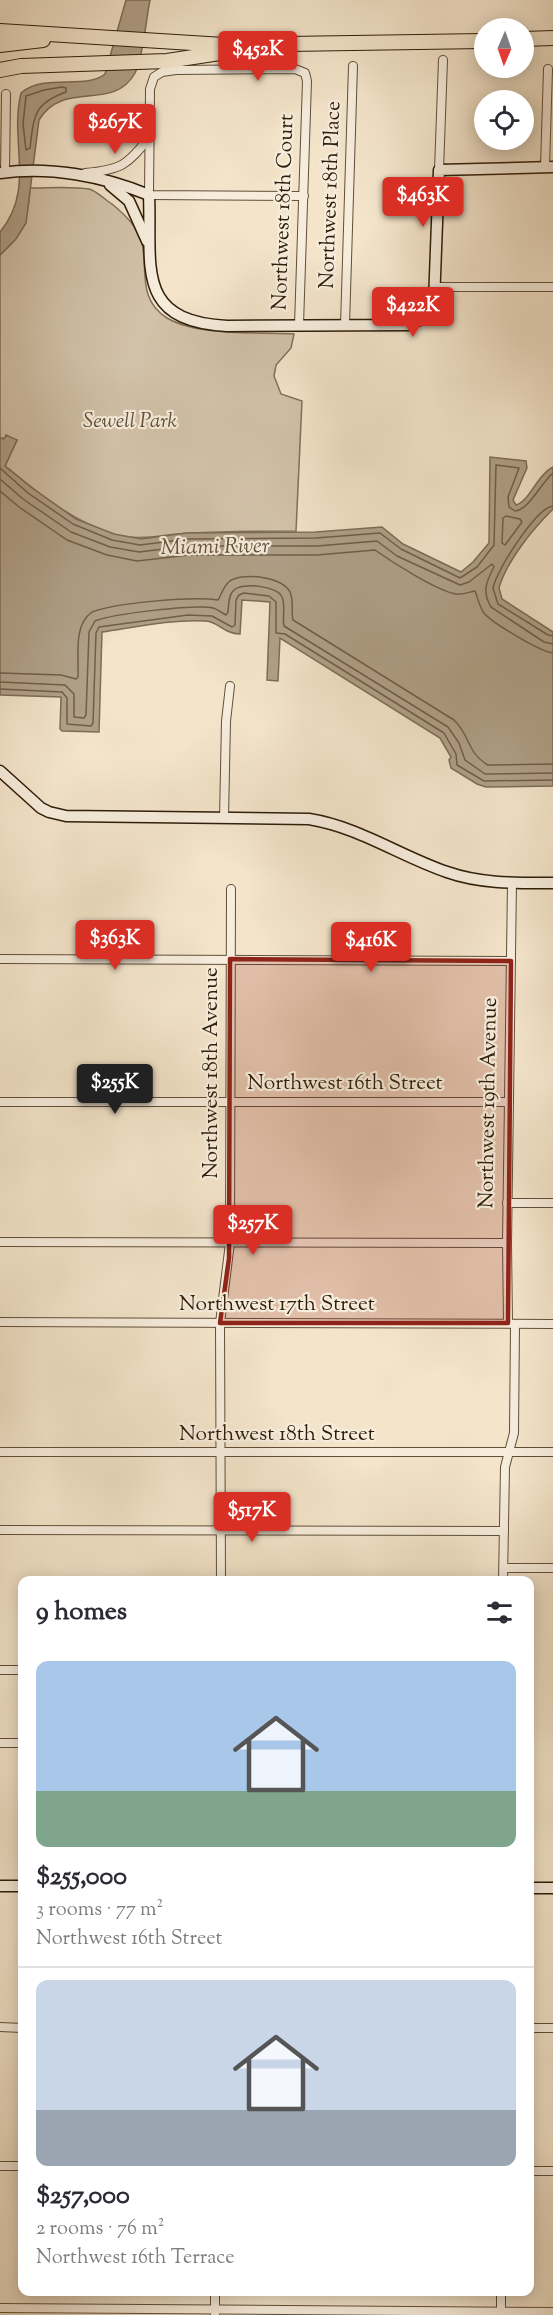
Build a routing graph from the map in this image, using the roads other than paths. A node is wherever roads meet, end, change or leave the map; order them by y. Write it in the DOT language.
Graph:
graph roads {
  1 [pos="0,31"];
  2 [pos="77,36"];
  3 [pos="553,38"];
  4 [pos="534,39"];
  5 [pos="474,41"];
  6 [pos="0,45"];
  7 [pos="282,45"];
  8 [pos="443,60"];
  9 [pos="353,66"];
  10 [pos="548,69"];
  11 [pos="0,70"];
  12 [pos="6,94"];
  13 [pos="150,136"];
  14 [pos="549,167"];
  15 [pos="439,170"];
  16 [pos="3,173"];
  17 [pos="80,174"];
  18 [pos="105,182"];
  19 [pos="149,195"];
  20 [pos="304,196"];
  21 [pos="132,205"];
  22 [pos="150,248"];
  23 [pos="435,287"];
  24 [pos="553,287"];
  25 [pos="299,325"];
  26 [pos="345,325"];
  27 [pos="230,686"];
  28 [pos="0,771"];
  29 [pos="224,818"];
  30 [pos="512,883"];
  31 [pos="553,883"];
  32 [pos="231,889"];
  33 [pos="0,958"];
  34 [pos="230,959"];
  35 [pos="511,962"];
  36 [pos="0,1102"];
  37 [pos="230,1102"];
  38 [pos="509,1102"];
  39 [pos="507,1203"];
  40 [pos="553,1203"];
  41 [pos="0,1242"];
  42 [pos="230,1243"];
  43 [pos="507,1244"];
  44 [pos="0,1322"];
  45 [pos="219,1323"];
  46 [pos="512,1324"];
  47 [pos="553,1324"];
  48 [pos="0,1452"];
  49 [pos="553,1452"];
  50 [pos="220,1453"];
  51 [pos="510,1453"];
  52 [pos="221,1529"];
  53 [pos="0,1530"];
  54 [pos="504,1531"];
  55 [pos="504,1568"];
  56 [pos="553,1568"];
  57 [pos="221,1576"];
  58 [pos="504,1576"];
  59 [pos="0,1670"];
  60 [pos="18,1670"];
  61 [pos="0,1743"];
  62 [pos="18,1743"];
  63 [pos="0,1886"];
  64 [pos="18,1886"];
  65 [pos="534,1888"];
  66 [pos="553,1888"];
  67 [pos="0,2027"];
  68 [pos="18,2028"];
  69 [pos="534,2028"];
  70 [pos="553,2028"];
  71 [pos="0,2166"];
  72 [pos="18,2166"];
  73 [pos="534,2171"];
  74 [pos="553,2171"];
  75 [pos="215,2296"];
  76 [pos="501,2296"];
  77 [pos="0,2307"];
  78 [pos="215,2312"];
  79 [pos="553,2312"];
  80 [pos="501,2313"];
  1 -- 2 [label="highway"];
  2 -- 6 [label="highway"];
  2 -- 7 [label="highway"];
  3 -- 4 [label="highway"];
  5 -- 7 [label="highway"];
  7 -- 11 [label="highway"];
  8 -- 15 [label="street"];
  9 -- 26 [label="street, Northwest 18th Place"];
  10 -- 14 [label="street"];
  12 -- 16 [label="street"];
  13 -- 17 [label="street"];
  13 -- 19 [label="street"];
  13 -- 20 [label="street, Northwest 18th Court"];
  14 -- 15 [label="street"];
  15 -- 23 [label="street"];
  16 -- 17 [label="street"];
  17 -- 18 [label="street"];
  18 -- 19 [label="street"];
  18 -- 21 [label="street"];
  19 -- 20 [label="street"];
  19 -- 21 [label="street"];
  19 -- 22 [label="street"];
  20 -- 25 [label="street, Northwest 18th Court"];
  21 -- 22 [label="street"];
  22 -- 25 [label="street"];
  23 -- 24 [label="street"];
  23 -- 26 [label="street"];
  25 -- 26 [label="street"];
  27 -- 29 [label="street"];
  28 -- 29 [label="street"];
  29 -- 30 [label="street"];
  30 -- 31 [label="street"];
  30 -- 35 [label="street, Northwest 19th Avenue"];
  32 -- 34 [label="street, Northwest 18th Avenue"];
  33 -- 34 [label="street"];
  34 -- 35 [label="street"];
  34 -- 37 [label="street, Northwest 18th Avenue"];
  35 -- 38 [label="street, Northwest 19th Avenue"];
  36 -- 37 [label="street, Northwest 16th Street"];
  37 -- 38 [label="street, Northwest 16th Street"];
  37 -- 42 [label="street, Northwest 18th Avenue"];
  38 -- 39 [label="street, Northwest 19th Avenue"];
  39 -- 40 [label="street"];
  39 -- 43 [label="street, Northwest 19th Avenue"];
  41 -- 42 [label="street"];
  42 -- 43 [label="street"];
  42 -- 45 [label="street, Northwest 18th Avenue"];
  43 -- 46 [label="street, Northwest 19th Avenue"];
  44 -- 45 [label="street, Northwest 17th Street"];
  45 -- 46 [label="street, Northwest 17th Street"];
  45 -- 50 [label="street, Northwest 18th Avenue"];
  46 -- 47 [label="street, Northwest 17th Street"];
  46 -- 51 [label="street, Northwest 19th Avenue"];
  48 -- 50 [label="street, Northwest 18th Street"];
  49 -- 51 [label="street, Northwest 18th Street"];
  50 -- 51 [label="street, Northwest 18th Street"];
  50 -- 52 [label="street, Northwest 18th Avenue"];
  51 -- 54 [label="street, Northwest 19th Avenue"];
  52 -- 53 [label="street"];
  52 -- 54 [label="street"];
  52 -- 57 [label="street, Northwest 18th Avenue"];
  54 -- 55 [label="street, Northwest 19th Avenue"];
  55 -- 56 [label="street"];
  55 -- 58 [label="street, Northwest 19th Avenue"];
  59 -- 60 [label="street"];
  61 -- 62 [label="street"];
  63 -- 64 [label="street"];
  65 -- 66 [label="street"];
  67 -- 68 [label="street"];
  69 -- 70 [label="street"];
  71 -- 72 [label="street"];
  73 -- 74 [label="street"];
  75 -- 78 [label="street"];
  76 -- 80 [label="street"];
  77 -- 78 [label="street"];
  78 -- 80 [label="street"];
  79 -- 80 [label="street"];
}
